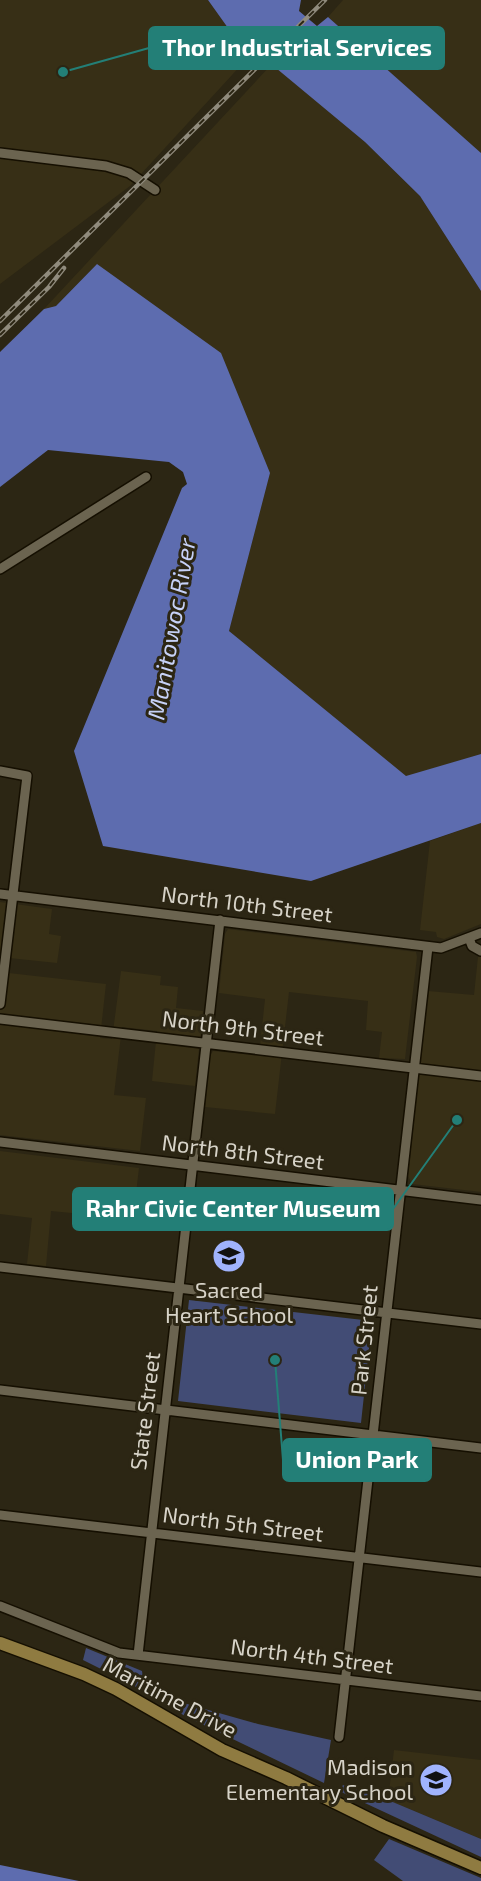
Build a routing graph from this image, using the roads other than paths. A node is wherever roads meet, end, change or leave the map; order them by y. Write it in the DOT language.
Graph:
graph roads {
  1 [pos="0,153"];
  2 [pos="156,190"];
  3 [pos="146,477"];
  4 [pos="0,569"];
  5 [pos="0,771"];
  6 [pos="0,894"];
  7 [pos="13,896"];
  8 [pos="220,920"];
  9 [pos="481,933"];
  10 [pos="469,938"];
  11 [pos="428,947"];
  12 [pos="481,951"];
  13 [pos="0,1004"];
  14 [pos="0,1019"];
  15 [pos="207,1042"];
  16 [pos="414,1068"];
  17 [pos="481,1076"];
  18 [pos="0,1143"];
  19 [pos="193,1165"];
  20 [pos="401,1190"];
  21 [pos="481,1200"];
  22 [pos="0,1267"];
  23 [pos="179,1287"];
  24 [pos="386,1312"];
  25 [pos="481,1324"];
  26 [pos="0,1390"];
  27 [pos="165,1410"];
  28 [pos="373,1435"];
  29 [pos="481,1448"];
  30 [pos="0,1515"];
  31 [pos="151,1533"];
  32 [pos="359,1558"];
  33 [pos="481,1572"];
  34 [pos="0,1606"];
  35 [pos="0,1643"];
  36 [pos="138,1655"];
  37 [pos="345,1680"];
  38 [pos="481,1696"];
  39 [pos="339,1737"];
  40 [pos="481,1868"];
  1 -- 2 [label="street"];
  3 -- 4 [label="street"];
  5 -- 7 [label="street"];
  6 -- 7 [label="street, North 10th Street"];
  7 -- 8 [label="street, North 10th Street"];
  7 -- 13 [label="street"];
  8 -- 11 [label="street, North 10th Street"];
  8 -- 15 [label="street, State Street"];
  9 -- 10 [label="street, North 10th Street"];
  10 -- 11 [label="street, North 10th Street"];
  10 -- 12 [label="street"];
  11 -- 16 [label="street, Park Street"];
  14 -- 15 [label="street, North 9th Street"];
  15 -- 16 [label="street, North 9th Street"];
  15 -- 19 [label="street, State Street"];
  16 -- 17 [label="street, North 9th Street"];
  16 -- 20 [label="street, Park Street"];
  18 -- 19 [label="street, North 8th Street"];
  19 -- 20 [label="street, North 8th Street"];
  19 -- 23 [label="street, State Street"];
  20 -- 21 [label="street, North 8th Street"];
  20 -- 24 [label="street, Park Street"];
  22 -- 23 [label="street"];
  23 -- 24 [label="street"];
  23 -- 27 [label="street, State Street"];
  24 -- 25 [label="street"];
  24 -- 28 [label="street, Park Street"];
  26 -- 27 [label="street"];
  27 -- 28 [label="street"];
  27 -- 31 [label="street, State Street"];
  28 -- 29 [label="street"];
  28 -- 32 [label="street, Park Street"];
  30 -- 31 [label="street, North 5th Street"];
  31 -- 32 [label="street, North 5th Street"];
  31 -- 36 [label="street, State Street"];
  32 -- 33 [label="street, North 5th Street"];
  32 -- 37 [label="street, Park Street"];
  34 -- 36 [label="street, North 4th Street"];
  35 -- 40 [label="main road, Maritime Drive"];
  36 -- 37 [label="street, North 4th Street"];
  37 -- 38 [label="street, North 4th Street"];
  37 -- 39 [label="street, Park Street"];
}
